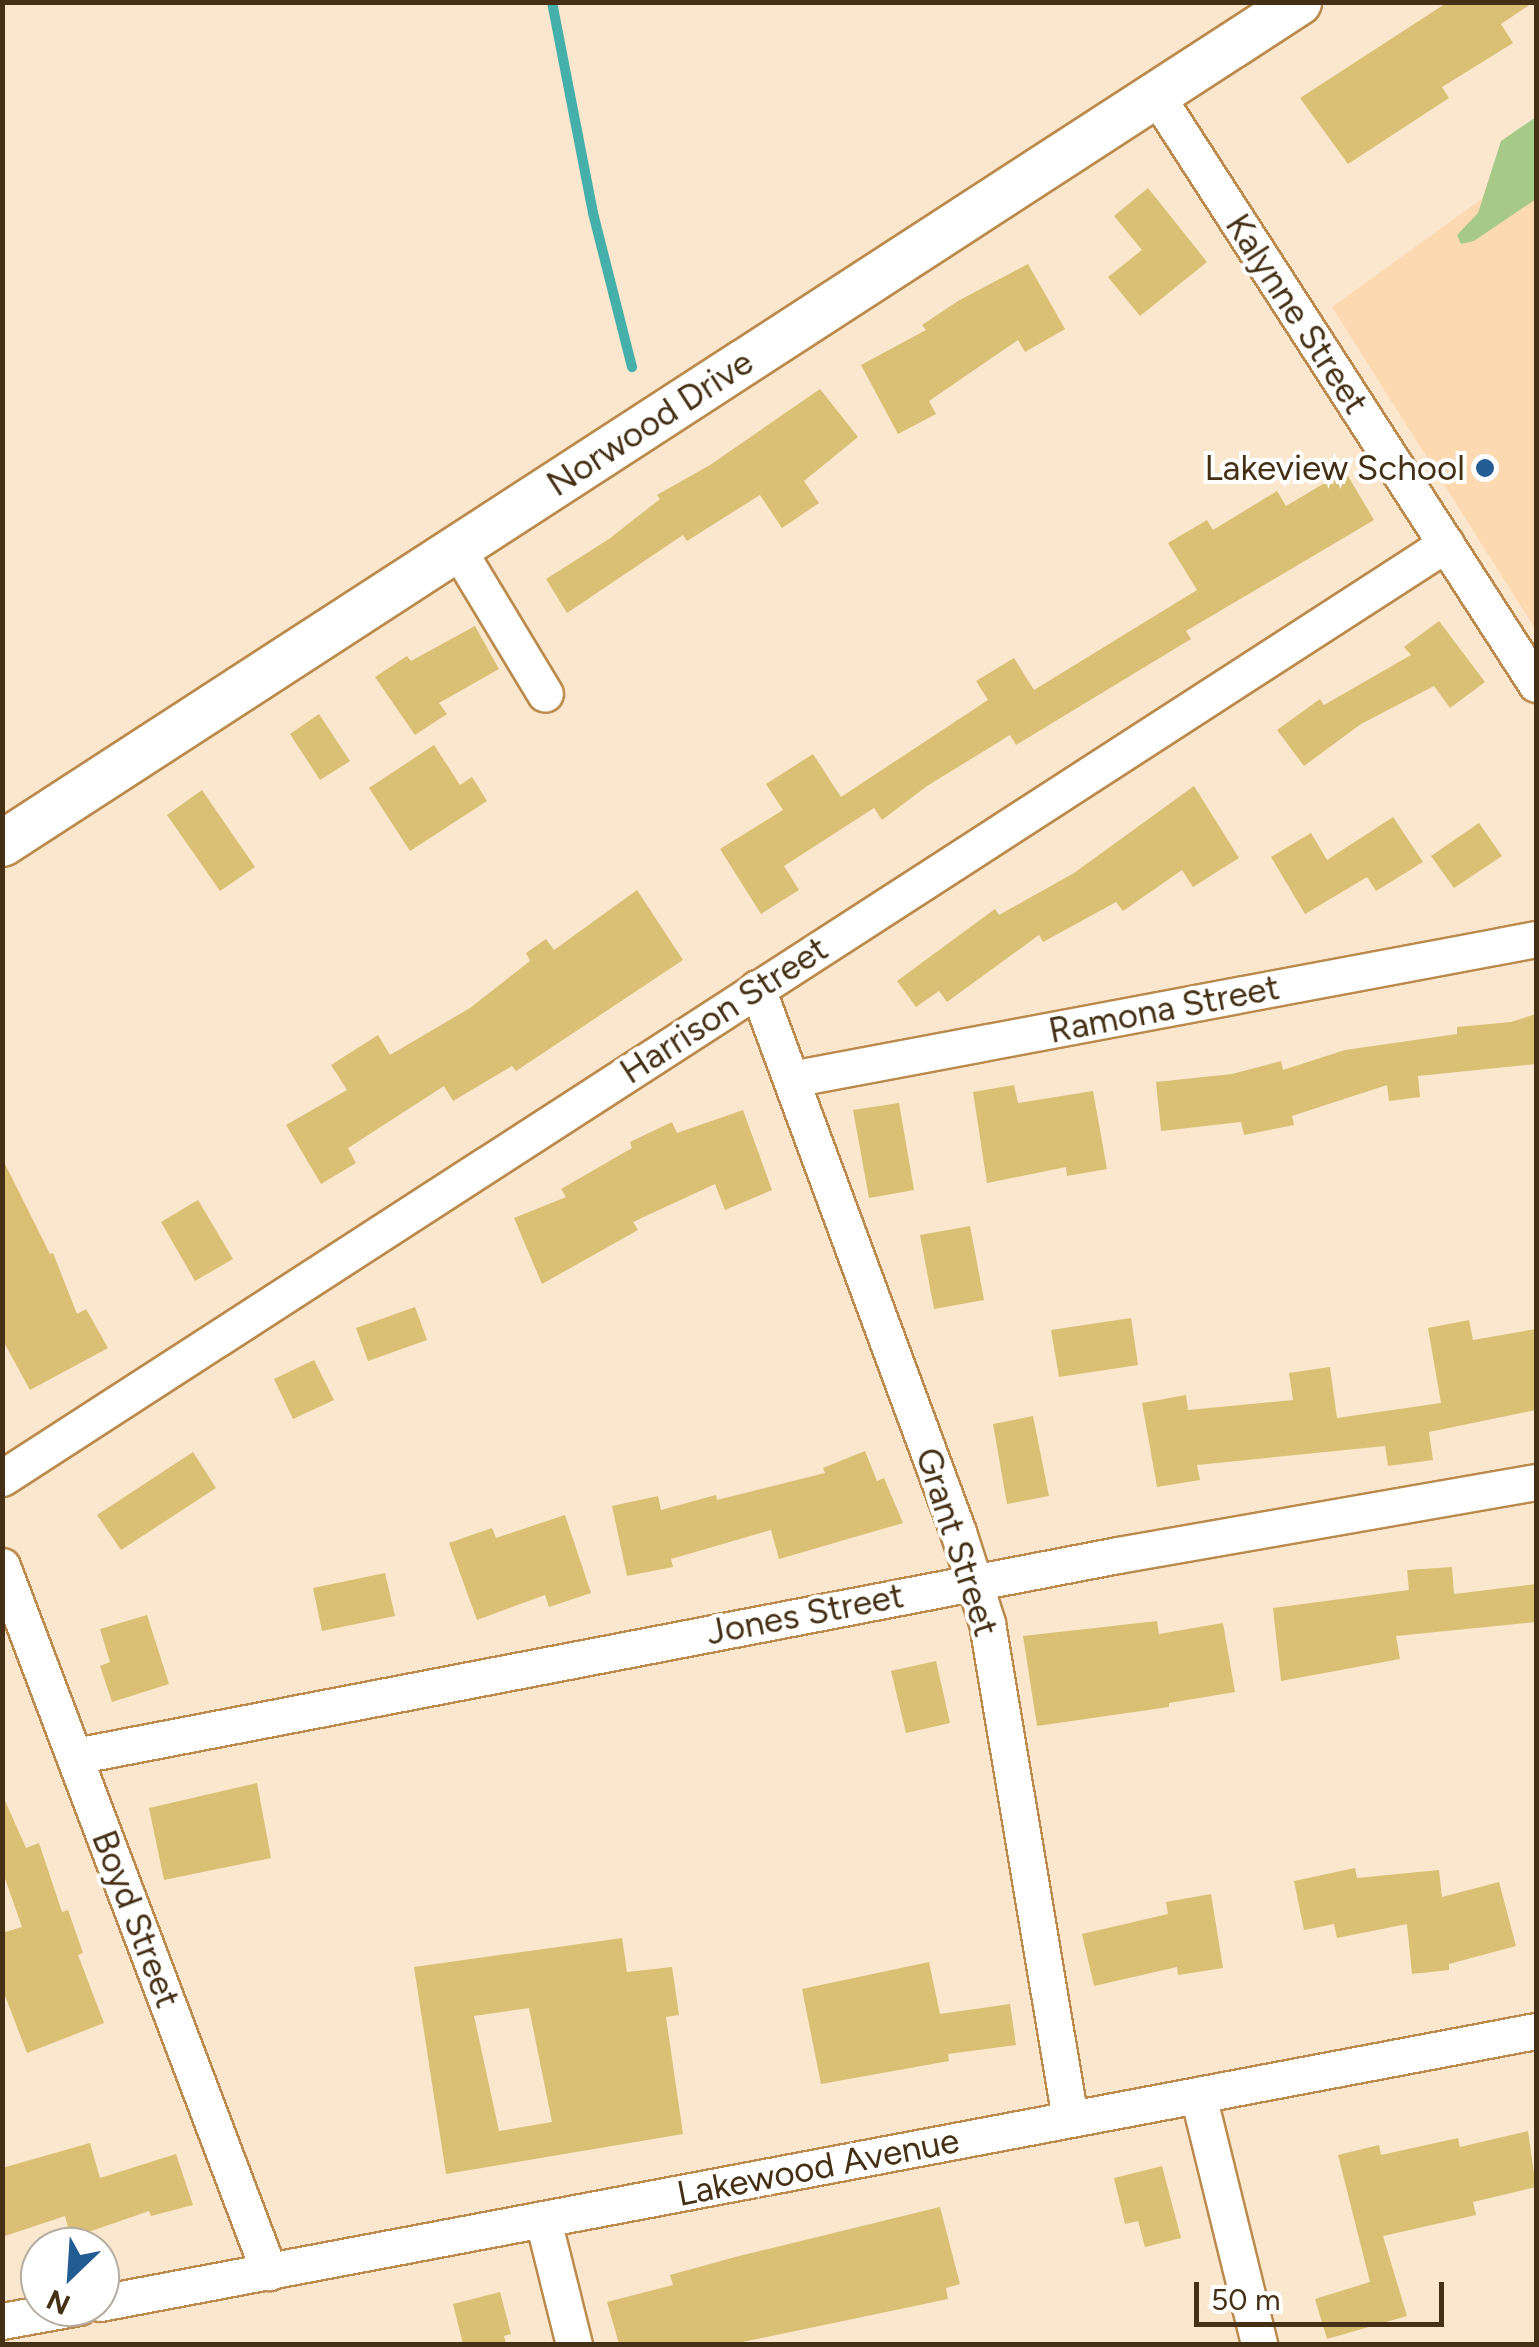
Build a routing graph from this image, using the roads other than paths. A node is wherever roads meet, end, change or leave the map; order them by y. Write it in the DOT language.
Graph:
graph roads {
  1 [pos="1298,2"];
  2 [pos="1156,95"];
  3 [pos="1446,544"];
  4 [pos="457,548"];
  5 [pos="1536,684"];
  6 [pos="545,694"];
  7 [pos="2,843"];
  8 [pos="1536,938"];
  9 [pos="757,988"];
  10 [pos="790,1079"];
  11 [pos="2,1478"];
  12 [pos="1536,1482"];
  13 [pos="2,1566"];
  14 [pos="975,1582"];
  15 [pos="76,1756"];
  16 [pos="1536,2032"];
  17 [pos="1198,2095"];
  18 [pos="1070,2120"];
  19 [pos="542,2220"];
  20 [pos="269,2272"];
  21 [pos="120,2299"];
  22 [pos="574,2344"];
  23 [pos="1259,2344"];
  1 -- 2 [label="street, Norwood Drive"];
  2 -- 3 [label="street, Kalynne Street"];
  2 -- 4 [label="street, Norwood Drive"];
  3 -- 5 [label="street, Kalynne Street"];
  3 -- 9 [label="street, Harrison Street"];
  4 -- 6 [label="street"];
  4 -- 7 [label="street, Norwood Drive"];
  8 -- 10 [label="street, Ramona Street"];
  9 -- 10 [label="street, Grant Street"];
  9 -- 11 [label="street, Harrison Street"];
  10 -- 14 [label="street, Grant Street"];
  12 -- 14 [label="street, Jones Street"];
  13 -- 15 [label="street, Boyd Street"];
  14 -- 15 [label="street, Jones Street"];
  14 -- 18 [label="street, Grant Street"];
  15 -- 20 [label="street, Boyd Street"];
  16 -- 17 [label="street, Lakewood Avenue"];
  17 -- 18 [label="street, Lakewood Avenue"];
  17 -- 23 [label="street"];
  18 -- 19 [label="street, Lakewood Avenue"];
  19 -- 20 [label="street, Lakewood Avenue"];
  19 -- 22 [label="street"];
  20 -- 21 [label="street, Lakewood Avenue"];
}
